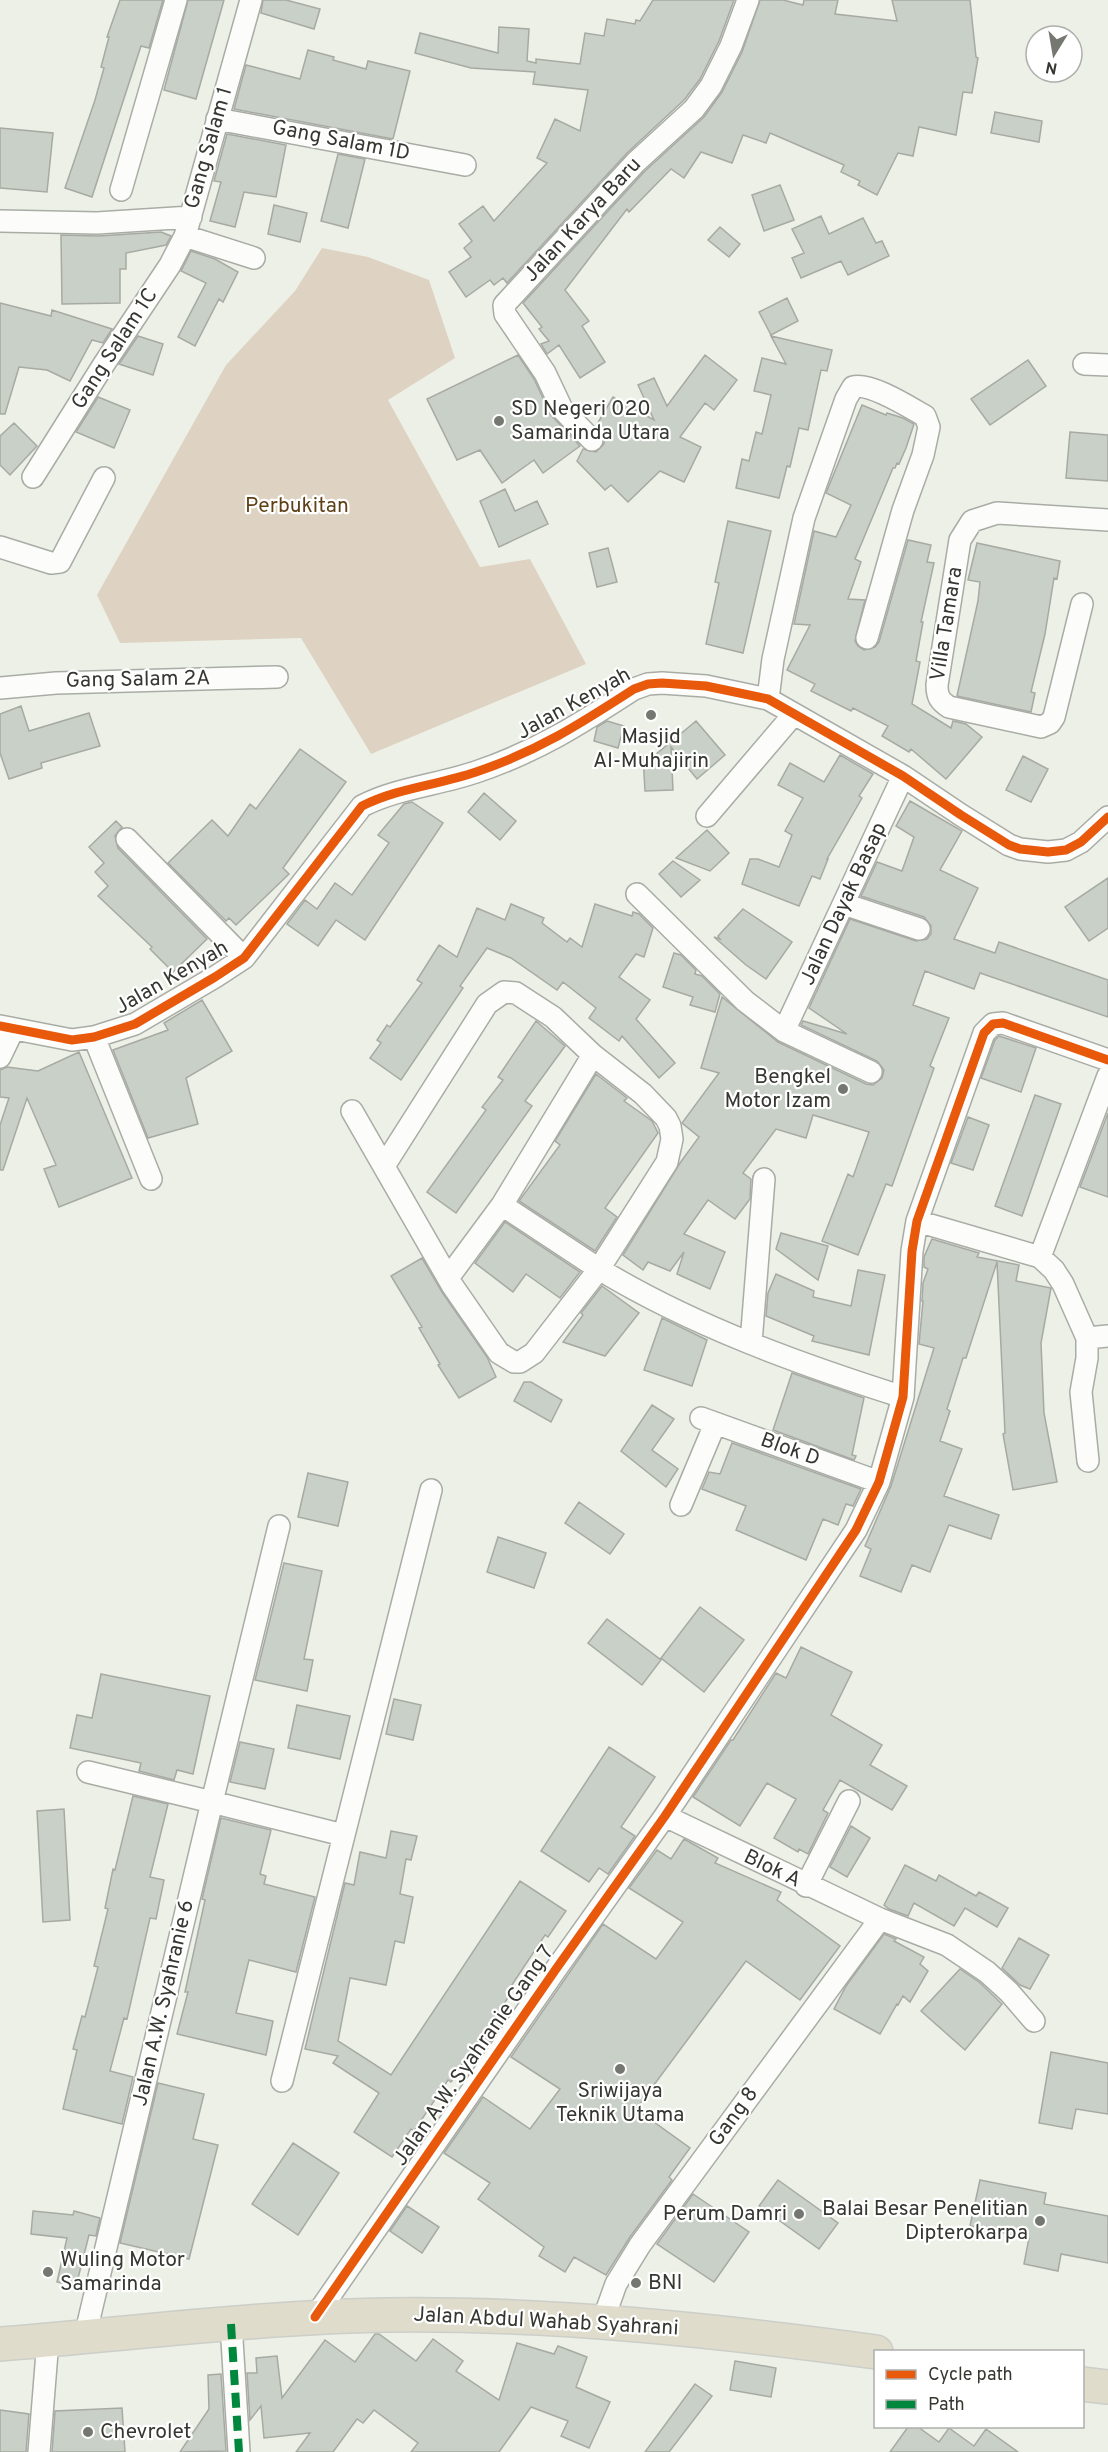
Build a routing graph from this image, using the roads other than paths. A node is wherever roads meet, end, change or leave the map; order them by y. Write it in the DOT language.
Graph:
graph roads {
  1 [pos="176,0"];
  2 [pos="251,0"];
  3 [pos="748,0"];
  4 [pos="218,119"];
  5 [pos="465,165"];
  6 [pos="121,190"];
  7 [pos="0,221"];
  8 [pos="188,227"];
  9 [pos="254,258"];
  10 [pos="1084,364"];
  11 [pos="1108,366"];
  12 [pos="592,440"];
  13 [pos="33,477"];
  14 [pos="104,478"];
  15 [pos="1108,520"];
  16 [pos="0,547"];
  17 [pos="1082,603"];
  18 [pos="867,638"];
  19 [pos="277,677"];
  20 [pos="0,688"];
  21 [pos="768,699"];
  22 [pos="794,714"];
  23 [pos="903,776"];
  24 [pos="706,816"];
  25 [pos="1108,817"];
  26 [pos="127,839"];
  27 [pos="637,894"];
  28 [pos="844,904"];
  29 [pos="919,929"];
  30 [pos="244,958"];
  31 [pos="7,1028"];
  32 [pos="784,1031"];
  33 [pos="94,1037"];
  34 [pos="593,1055"];
  35 [pos="0,1057"];
  36 [pos="1108,1059"];
  37 [pos="871,1072"];
  38 [pos="1108,1076"];
  39 [pos="352,1111"];
  40 [pos="384,1166"];
  41 [pos="151,1179"];
  42 [pos="764,1179"];
  43 [pos="502,1205"];
  44 [pos="918,1221"];
  45 [pos="1041,1257"];
  46 [pos="599,1269"];
  47 [pos="448,1278"];
  48 [pos="1098,1337"];
  49 [pos="751,1343"];
  50 [pos="903,1397"];
  51 [pos="1088,1461"];
  52 [pos="879,1482"];
  53 [pos="431,1490"];
  54 [pos="681,1505"];
  55 [pos="279,1527"];
  56 [pos="88,1772"];
  57 [pos="849,1801"];
  58 [pos="212,1802"];
  59 [pos="665,1816"];
  60 [pos="343,1835"];
  61 [pos="806,1886"];
  62 [pos="880,1919"];
  63 [pos="1035,2021"];
  64 [pos="282,2081"];
  65 [pos="315,2318"];
  66 [pos="602,2323"];
  67 [pos="231,2324"];
  68 [pos="85,2336"];
  69 [pos="48,2340"];
  70 [pos="0,2344"];
  71 [pos="874,2352"];
  72 [pos="1084,2384"];
  73 [pos="1108,2387"];
  74 [pos="39,2452"];
  75 [pos="239,2452"];
  1 -- 6 [label="street"];
  2 -- 4 [label="street, Gang Salam 1"];
  3 -- 12 [label="street, Jalan Karya Baru"];
  4 -- 5 [label="street, Gang Salam 1D"];
  4 -- 8 [label="street, Gang Salam 1"];
  7 -- 8 [label="street, Gang Salam 1"];
  8 -- 9 [label="street"];
  8 -- 13 [label="street, Gang Salam 1C"];
  10 -- 11 [label="street"];
  14 -- 16 [label="street"];
  15 -- 17 [label="street, Villa Tamara"];
  18 -- 21 [label="street"];
  19 -- 20 [label="street, Gang Salam 2A"];
  21 -- 22 [label="street, Jalan Kenyah"];
  21 -- 30 [label="street, Jalan Kenyah"];
  22 -- 23 [label="street, Jalan Kenyah"];
  22 -- 24 [label="street"];
  23 -- 25 [label="street, Jalan Kenyah"];
  23 -- 28 [label="street, Jalan Dayak Basap"];
  26 -- 30 [label="street"];
  27 -- 32 [label="street"];
  28 -- 29 [label="street"];
  28 -- 32 [label="street, Jalan Dayak Basap"];
  30 -- 33 [label="street, Jalan Kenyah"];
  31 -- 33 [label="street, Jalan Kenyah"];
  31 -- 35 [label="street"];
  32 -- 37 [label="street"];
  33 -- 41 [label="street"];
  34 -- 40 [label="street"];
  34 -- 43 [label="street"];
  34 -- 46 [label="street"];
  36 -- 44 [label="street, Jalan A.W. Syahranie Gang 7"];
  38 -- 45 [label="street"];
  39 -- 40 [label="street"];
  40 -- 47 [label="street"];
  42 -- 49 [label="street"];
  43 -- 46 [label="street"];
  43 -- 47 [label="street"];
  44 -- 45 [label="street"];
  44 -- 50 [label="street, Jalan A.W. Syahranie Gang 7"];
  45 -- 48 [label="street"];
  46 -- 47 [label="street"];
  46 -- 49 [label="street"];
  48 -- 51 [label="street"];
  49 -- 50 [label="street"];
  50 -- 52 [label="street, Jalan A.W. Syahranie Gang 7"];
  52 -- 54 [label="street, Blok D"];
  52 -- 59 [label="street, Jalan A.W. Syahranie Gang 7"];
  53 -- 60 [label="street"];
  55 -- 58 [label="street, Jalan A.W. Syahranie 6"];
  56 -- 58 [label="street"];
  57 -- 61 [label="street"];
  58 -- 60 [label="street"];
  58 -- 68 [label="street, Jalan A.W. Syahranie 6"];
  59 -- 61 [label="street, Blok A"];
  59 -- 65 [label="street, Jalan A.W. Syahranie Gang 7"];
  60 -- 64 [label="street"];
  61 -- 62 [label="street, Blok A"];
  62 -- 63 [label="street, Blok A"];
  62 -- 66 [label="street, Gang 8"];
  65 -- 66 [label="highway, Jalan Abdul Wahab Syahrani"];
  65 -- 67 [label="highway, Jalan Abdul Wahab Syahrani"];
  66 -- 71 [label="highway, Jalan Abdul Wahab Syahrani"];
  67 -- 68 [label="highway, Jalan Abdul Wahab Syahrani"];
  67 -- 75 [label="street"];
  68 -- 69 [label="highway, Jalan Abdul Wahab Syahrani"];
  69 -- 70 [label="highway, Jalan Abdul Wahab Syahrani"];
  69 -- 74 [label="street"];
  72 -- 73 [label="highway"];
}
